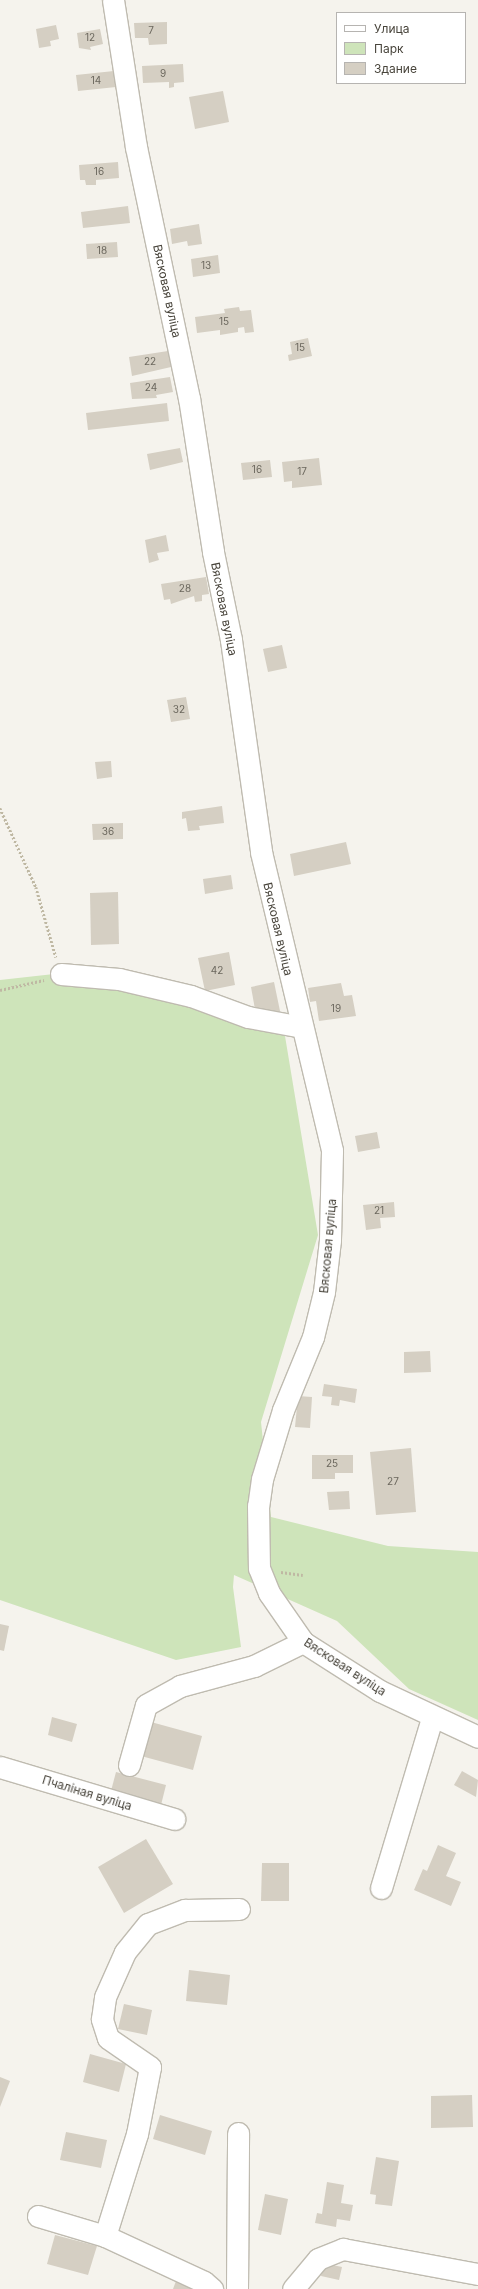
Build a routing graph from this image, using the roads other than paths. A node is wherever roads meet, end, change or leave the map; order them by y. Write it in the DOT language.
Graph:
graph roads {
  1 [pos="113,0"];
  2 [pos="61,974"];
  3 [pos="302,1026"];
  4 [pos="303,1642"];
  5 [pos="432,1718"];
  6 [pos="478,1737"];
  7 [pos="129,1765"];
  8 [pos="0,1767"];
  9 [pos="174,1819"];
  10 [pos="381,1888"];
  11 [pos="239,1910"];
  12 [pos="238,2133"];
  13 [pos="38,2216"];
  14 [pos="105,2236"];
  15 [pos="478,2274"];
  16 [pos="212,2289"];
  17 [pos="237,2289"];
  18 [pos="293,2289"];
  1 -- 3 [label="street, Вясковая вуліца"];
  2 -- 3 [label="street"];
  3 -- 4 [label="street, Вясковая вуліца"];
  4 -- 5 [label="street, Вясковая вуліца"];
  4 -- 7 [label="street"];
  5 -- 6 [label="street, Вясковая вуліца"];
  5 -- 10 [label="street"];
  8 -- 9 [label="street, Пчаліная вуліца"];
  11 -- 14 [label="street"];
  12 -- 17 [label="street"];
  13 -- 14 [label="street"];
  14 -- 16 [label="street"];
  15 -- 18 [label="street"];
}
